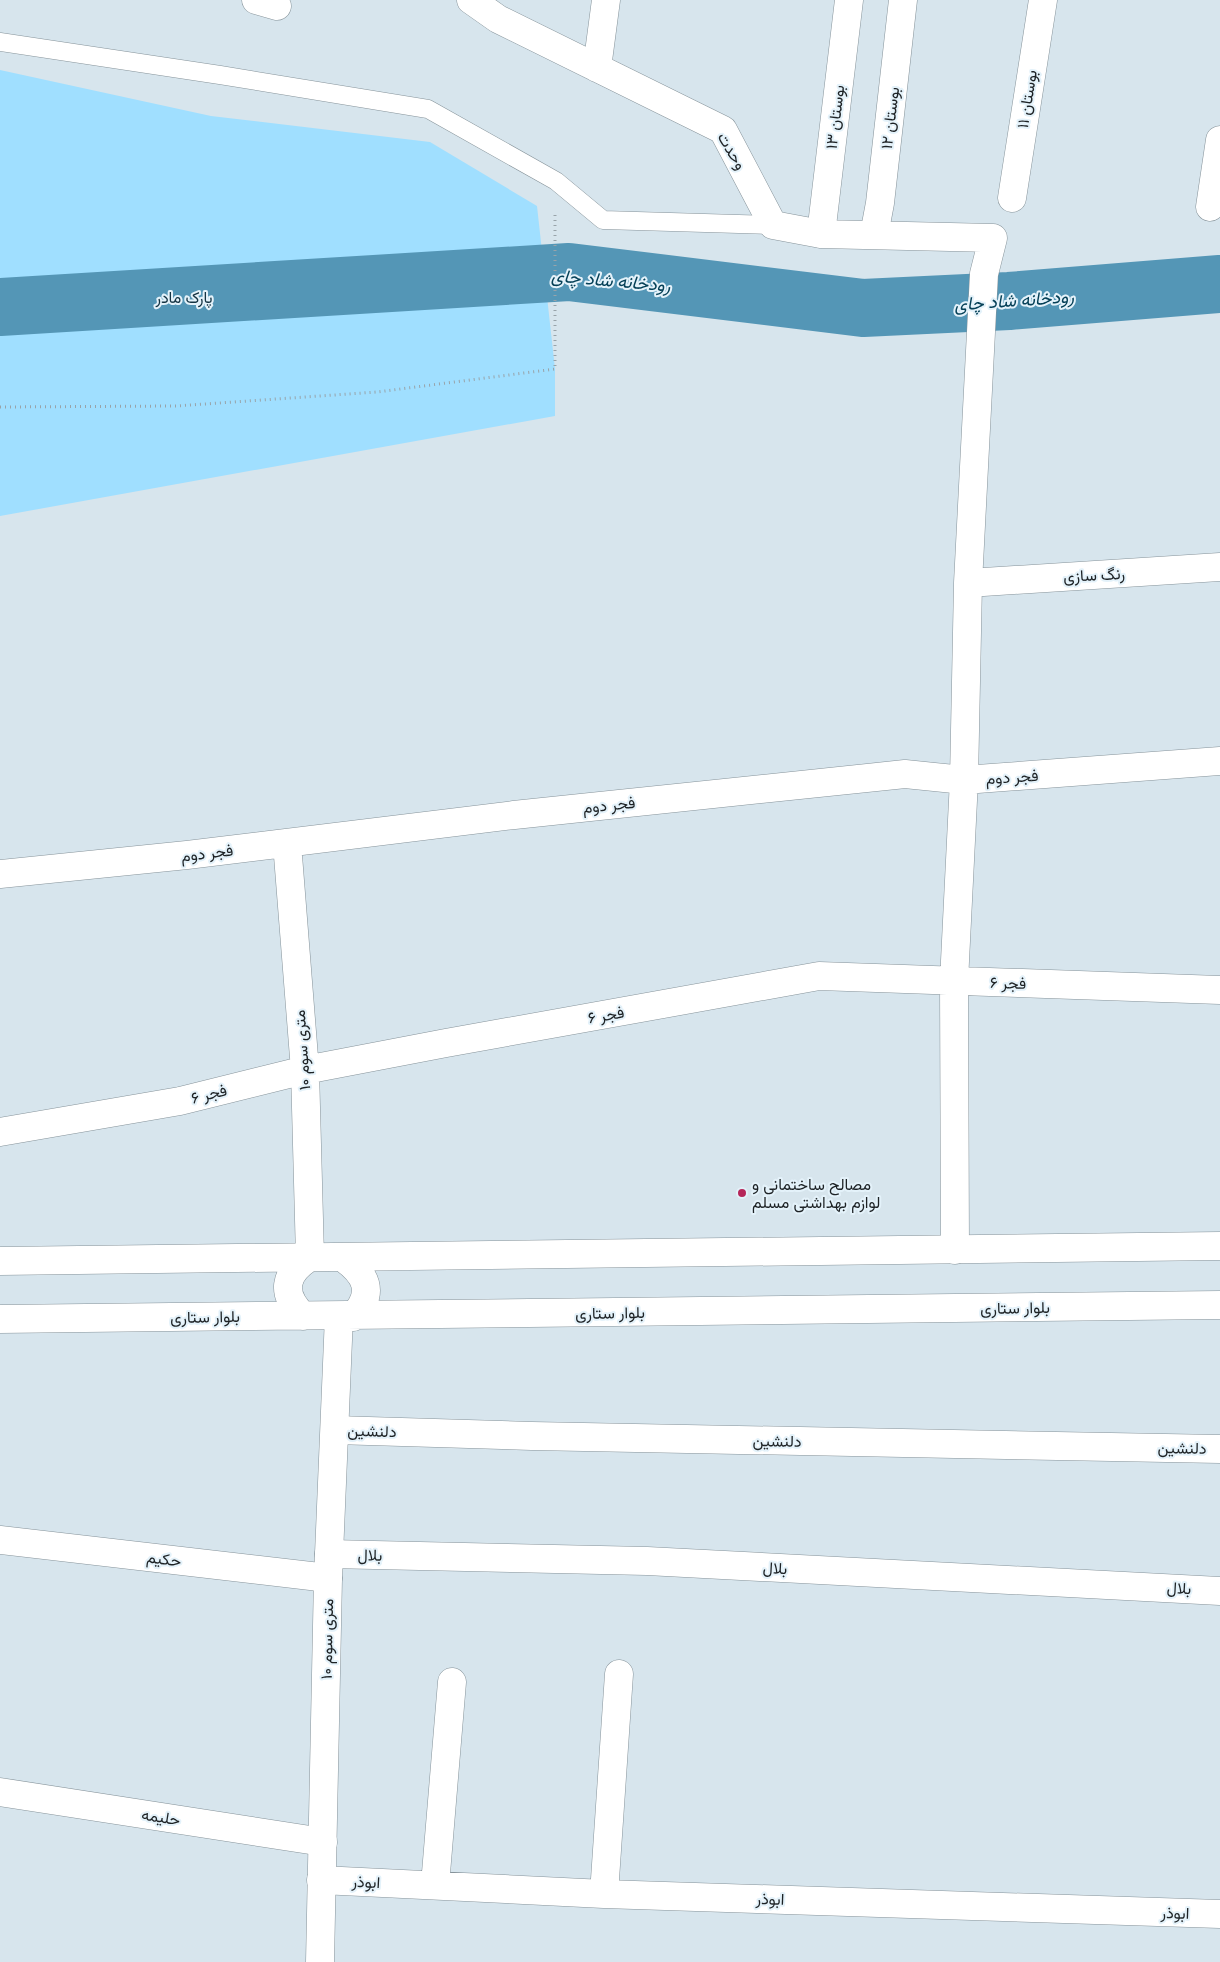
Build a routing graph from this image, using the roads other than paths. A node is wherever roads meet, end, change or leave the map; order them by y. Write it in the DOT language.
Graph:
graph roads {
  1 [pos="471,0"];
  2 [pos="606,0"];
  3 [pos="849,0"];
  4 [pos="903,0"];
  5 [pos="1043,0"];
  6 [pos="0,42"];
  7 [pos="598,68"];
  8 [pos="1220,140"];
  9 [pos="1012,198"];
  10 [pos="1210,207"];
  11 [pos="773,225"];
  12 [pos="821,234"];
  13 [pos="874,235"];
  14 [pos="1220,567"];
  15 [pos="968,583"];
  16 [pos="1220,761"];
  17 [pos="964,780"];
  18 [pos="287,843"];
  19 [pos="0,874"];
  20 [pos="954,981"];
  21 [pos="1220,990"];
  22 [pos="305,1070"];
  23 [pos="0,1132"];
  24 [pos="1220,1246"];
  25 [pos="954,1250"];
  26 [pos="310,1257"];
  27 [pos="342,1257"];
  28 [pos="0,1261"];
  29 [pos="1220,1306"];
  30 [pos="303,1316"];
  31 [pos="346,1317"];
  32 [pos="0,1320"];
  33 [pos="335,1430"];
  34 [pos="1220,1449"];
  35 [pos="0,1540"];
  36 [pos="329,1566"];
  37 [pos="1220,1591"];
  38 [pos="619,1674"];
  39 [pos="452,1682"];
  40 [pos="0,1792"];
  41 [pos="323,1842"];
  42 [pos="321,1880"];
  43 [pos="435,1885"];
  44 [pos="604,1894"];
  45 [pos="1220,1914"];
  46 [pos="320,1962"];
  1 -- 7 [label="street, وحدت"];
  2 -- 7 [label="street"];
  3 -- 12 [label="street, بوستان ۱۳"];
  4 -- 13 [label="street, بوستان ۱۲"];
  5 -- 9 [label="street, بوستان ۱۱"];
  6 -- 11 [label="lane"];
  7 -- 11 [label="street, وحدت"];
  8 -- 10 [label="street"];
  11 -- 12 [label="street"];
  12 -- 13 [label="street"];
  13 -- 15 [label="street"];
  14 -- 15 [label="street, رنگ سازی"];
  15 -- 17 [label="street"];
  16 -- 17 [label="street, فجر دوم"];
  17 -- 18 [label="street, فجر دوم"];
  17 -- 20 [label="street"];
  18 -- 19 [label="street, فجر دوم"];
  18 -- 22 [label="street, ۱۰ متری سوم"];
  20 -- 21 [label="street, فجر ۶"];
  20 -- 22 [label="street, فجر ۶"];
  20 -- 25 [label="street"];
  22 -- 23 [label="street, فجر ۶"];
  22 -- 26 [label="street, ۱۰ متری سوم"];
  24 -- 25 [label="street"];
  25 -- 27 [label="street"];
  26 -- 27 [label="street"];
  26 -- 28 [label="street"];
  26 -- 30 [label="street"];
  27 -- 31 [label="street"];
  29 -- 31 [label="street, بلوار ستاری"];
  30 -- 31 [label="street, بلوار ستاری"];
  30 -- 32 [label="street, بلوار ستاری"];
  31 -- 33 [label="street, ۱۰ متری سوم"];
  33 -- 34 [label="street, دلنشین"];
  33 -- 36 [label="street, ۱۰ متری سوم"];
  35 -- 36 [label="street, حکیم"];
  36 -- 37 [label="street, بلال"];
  36 -- 41 [label="street, ۱۰ متری سوم"];
  38 -- 44 [label="street"];
  39 -- 43 [label="street"];
  40 -- 41 [label="street, حلیمه"];
  41 -- 42 [label="street, ۱۰ متری سوم"];
  42 -- 43 [label="street, ابوذر"];
  42 -- 46 [label="street, ۱۰ متری سوم"];
  43 -- 44 [label="street, ابوذر"];
  44 -- 45 [label="street, ابوذر"];
}
